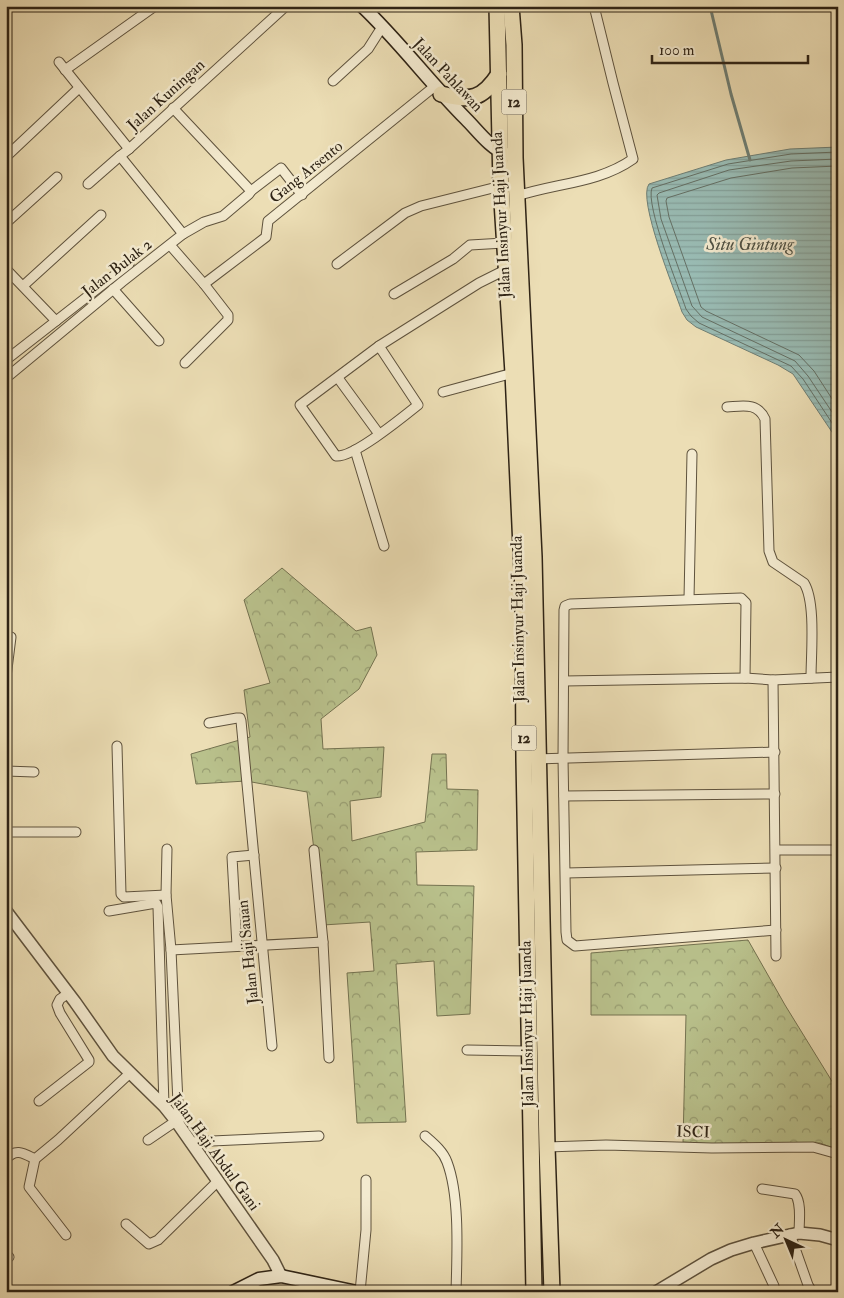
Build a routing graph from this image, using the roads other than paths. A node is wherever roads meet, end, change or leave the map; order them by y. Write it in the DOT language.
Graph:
graph roads {
  1 [pos="154,6"];
  2 [pos="286,6"];
  3 [pos="362,6"];
  4 [pos="497,6"];
  5 [pos="511,6"];
  6 [pos="594,6"];
  7 [pos="382,27"];
  8 [pos="58,62"];
  9 [pos="65,70"];
  10 [pos="500,74"];
  11 [pos="333,81"];
  12 [pos="79,88"];
  13 [pos="438,90"];
  14 [pos="173,108"];
  15 [pos="129,149"];
  16 [pos="8,152"];
  17 [pos="500,152"];
  18 [pos="120,156"];
  19 [pos="515,158"];
  20 [pos="57,177"];
  21 [pos="88,184"];
  22 [pos="501,186"];
  23 [pos="251,191"];
  24 [pos="302,194"];
  25 [pos="517,196"];
  26 [pos="101,215"];
  27 [pos="6,223"];
  28 [pos="183,234"];
  29 [pos="504,243"];
  30 [pos="170,245"];
  31 [pos="129,264"];
  32 [pos="337,264"];
  33 [pos="6,269"];
  34 [pos="505,270"];
  35 [pos="204,284"];
  36 [pos="23,286"];
  37 [pos="113,290"];
  38 [pos="394,294"];
  39 [pos="56,321"];
  40 [pos="158,341"];
  41 [pos="379,346"];
  42 [pos="6,360"];
  43 [pos="185,364"];
  44 [pos="513,373"];
  45 [pos="6,378"];
  46 [pos="338,378"];
  47 [pos="442,392"];
  48 [pos="727,407"];
  49 [pos="379,434"];
  50 [pos="355,450"];
  51 [pos="692,454"];
  52 [pos="384,546"];
  53 [pos="689,600"];
  54 [pos="11,637"];
  55 [pos="6,677"];
  56 [pos="838,677"];
  57 [pos="744,678"];
  58 [pos="811,678"];
  59 [pos="773,680"];
  60 [pos="564,681"];
  61 [pos="210,723"];
  62 [pos="117,746"];
  63 [pos="775,752"];
  64 [pos="564,758"];
  65 [pos="531,759"];
  66 [pos="6,770"];
  67 [pos="34,772"];
  68 [pos="775,794"];
  69 [pos="564,796"];
  70 [pos="6,832"];
  71 [pos="76,832"];
  72 [pos="167,849"];
  73 [pos="314,850"];
  74 [pos="776,850"];
  75 [pos="838,850"];
  76 [pos="254,854"];
  77 [pos="776,868"];
  78 [pos="566,872"];
  79 [pos="166,894"];
  80 [pos="109,910"];
  81 [pos="6,911"];
  82 [pos="776,930"];
  83 [pos="323,942"];
  84 [pos="262,945"];
  85 [pos="238,946"];
  86 [pos="171,950"];
  87 [pos="776,956"];
  88 [pos="69,993"];
  89 [pos="272,1046"];
  90 [pos="467,1050"];
  91 [pos="529,1051"];
  92 [pos="329,1058"];
  93 [pos="129,1074"];
  94 [pos="39,1101"];
  95 [pos="164,1106"];
  96 [pos="177,1123"];
  97 [pos="319,1136"];
  98 [pos="425,1136"];
  99 [pos="148,1140"];
  100 [pos="190,1142"];
  101 [pos="547,1147"];
  102 [pos="838,1154"];
  103 [pos="6,1159"];
  104 [pos="35,1159"];
  105 [pos="366,1180"];
  106 [pos="217,1182"];
  107 [pos="762,1190"];
  108 [pos="126,1224"];
  109 [pos="794,1233"];
  110 [pos="66,1235"];
  111 [pos="838,1240"];
  112 [pos="754,1243"];
  113 [pos="282,1276"];
  114 [pos="774,1286"];
  115 [pos="233,1292"];
  116 [pos="359,1292"];
  117 [pos="456,1292"];
  118 [pos="534,1292"];
  119 [pos="552,1292"];
  120 [pos="656,1292"];
  121 [pos="812,1292"];
  1 -- 9 [label="street"];
  2 -- 14 [label="street, Jalan Kuningan"];
  3 -- 7 [label="main road, Jalan Pahlawan"];
  4 -- 10 [label="highway, Jalan Insinyur Haji Juanda / 12"];
  5 -- 19 [label="highway, Jalan Insinyur Haji Juanda / 12"];
  6 -- 25 [label="street"];
  7 -- 11 [label="street"];
  7 -- 13 [label="main road, Jalan Pahlawan"];
  8 -- 9 [label="street, Jalan Kuningan"];
  9 -- 12 [label="street, Jalan Kuningan"];
  10 -- 13 [label="highway"];
  10 -- 17 [label="highway, Jalan Insinyur Haji Juanda / 12"];
  12 -- 15 [label="street, Jalan Kuningan"];
  12 -- 16 [label="street"];
  13 -- 17 [label="main road, Jalan Pahlawan"];
  13 -- 24 [label="street, Gang Arsento"];
  14 -- 15 [label="street, Jalan Kuningan"];
  14 -- 23 [label="street"];
  15 -- 18 [label="street"];
  17 -- 19 [label="main road, Jalan Pahlawan"];
  17 -- 22 [label="highway, Jalan Insinyur Haji Juanda / 12"];
  18 -- 21 [label="street"];
  18 -- 28 [label="street"];
  19 -- 25 [label="highway, Jalan Insinyur Haji Juanda / 12"];
  20 -- 27 [label="street"];
  22 -- 29 [label="highway, Jalan Insinyur Haji Juanda / 12"];
  22 -- 32 [label="street"];
  23 -- 24 [label="street, Jalan Bulak 2"];
  23 -- 28 [label="street, Jalan Bulak 2"];
  24 -- 35 [label="street, Gang Arsento"];
  25 -- 65 [label="highway, Jalan Insinyur Haji Juanda / 12"];
  26 -- 36 [label="street"];
  28 -- 30 [label="street, Jalan Bulak 2"];
  29 -- 34 [label="highway, Jalan Insinyur Haji Juanda / 12"];
  29 -- 38 [label="street"];
  30 -- 35 [label="street"];
  30 -- 37 [label="street, Jalan Bulak 2"];
  31 -- 39 [label="street"];
  33 -- 36 [label="street"];
  34 -- 41 [label="street"];
  34 -- 44 [label="highway, Jalan Insinyur Haji Juanda / 12"];
  35 -- 43 [label="street"];
  36 -- 39 [label="street"];
  37 -- 40 [label="street"];
  37 -- 45 [label="street, Jalan Bulak 2"];
  39 -- 42 [label="street"];
  41 -- 46 [label="street"];
  41 -- 49 [label="street"];
  44 -- 47 [label="street"];
  44 -- 65 [label="highway, Jalan Insinyur Haji Juanda / 12"];
  46 -- 49 [label="street"];
  46 -- 50 [label="street"];
  48 -- 58 [label="street"];
  49 -- 50 [label="street"];
  50 -- 52 [label="street"];
  51 -- 53 [label="street"];
  53 -- 57 [label="street"];
  53 -- 60 [label="street"];
  54 -- 55 [label="street"];
  56 -- 58 [label="street"];
  57 -- 59 [label="street"];
  57 -- 60 [label="street"];
  58 -- 59 [label="street"];
  59 -- 63 [label="street"];
  60 -- 64 [label="street"];
  61 -- 76 [label="street, Jalan Haji Sauan"];
  62 -- 79 [label="street"];
  63 -- 64 [label="street"];
  63 -- 68 [label="street"];
  64 -- 65 [label="street"];
  64 -- 69 [label="street"];
  65 -- 91 [label="highway, Jalan Insinyur Haji Juanda / 12"];
  65 -- 101 [label="highway, Jalan Insinyur Haji Juanda / 12"];
  66 -- 67 [label="street"];
  68 -- 69 [label="street"];
  68 -- 74 [label="street"];
  69 -- 78 [label="street"];
  70 -- 71 [label="street"];
  72 -- 79 [label="street"];
  73 -- 83 [label="street"];
  74 -- 75 [label="street"];
  74 -- 77 [label="street"];
  76 -- 84 [label="street, Jalan Haji Sauan"];
  76 -- 85 [label="street, Jalan Haji Sauan"];
  77 -- 78 [label="street"];
  77 -- 82 [label="street"];
  78 -- 82 [label="street"];
  79 -- 86 [label="street"];
  80 -- 95 [label="street"];
  81 -- 88 [label="street, Jalan Haji Abdul Gani"];
  82 -- 87 [label="street"];
  83 -- 84 [label="street"];
  83 -- 92 [label="street"];
  84 -- 85 [label="street"];
  84 -- 89 [label="street, Jalan Haji Sauan"];
  85 -- 86 [label="street"];
  86 -- 96 [label="street"];
  88 -- 93 [label="street, Jalan Haji Abdul Gani"];
  88 -- 94 [label="street"];
  90 -- 91 [label="street"];
  91 -- 118 [label="highway, Jalan Insinyur Haji Juanda / 12"];
  93 -- 95 [label="street, Jalan Haji Abdul Gani"];
  93 -- 104 [label="street"];
  95 -- 96 [label="street, Jalan Haji Abdul Gani"];
  96 -- 99 [label="street"];
  96 -- 100 [label="street, Jalan Haji Abdul Gani"];
  97 -- 100 [label="street"];
  98 -- 117 [label="street"];
  100 -- 106 [label="street, Jalan Haji Abdul Gani"];
  101 -- 102 [label="street, ISCI"];
  101 -- 119 [label="highway, Jalan Insinyur Haji Juanda / 12"];
  103 -- 104 [label="street"];
  104 -- 110 [label="street"];
  105 -- 116 [label="street"];
  106 -- 108 [label="street"];
  106 -- 113 [label="street, Jalan Haji Abdul Gani"];
  107 -- 109 [label="street"];
  109 -- 111 [label="street"];
  109 -- 112 [label="street"];
  109 -- 121 [label="street"];
  112 -- 114 [label="street"];
  112 -- 120 [label="street"];
  113 -- 115 [label="main road"];
  113 -- 116 [label="main road"];
}
